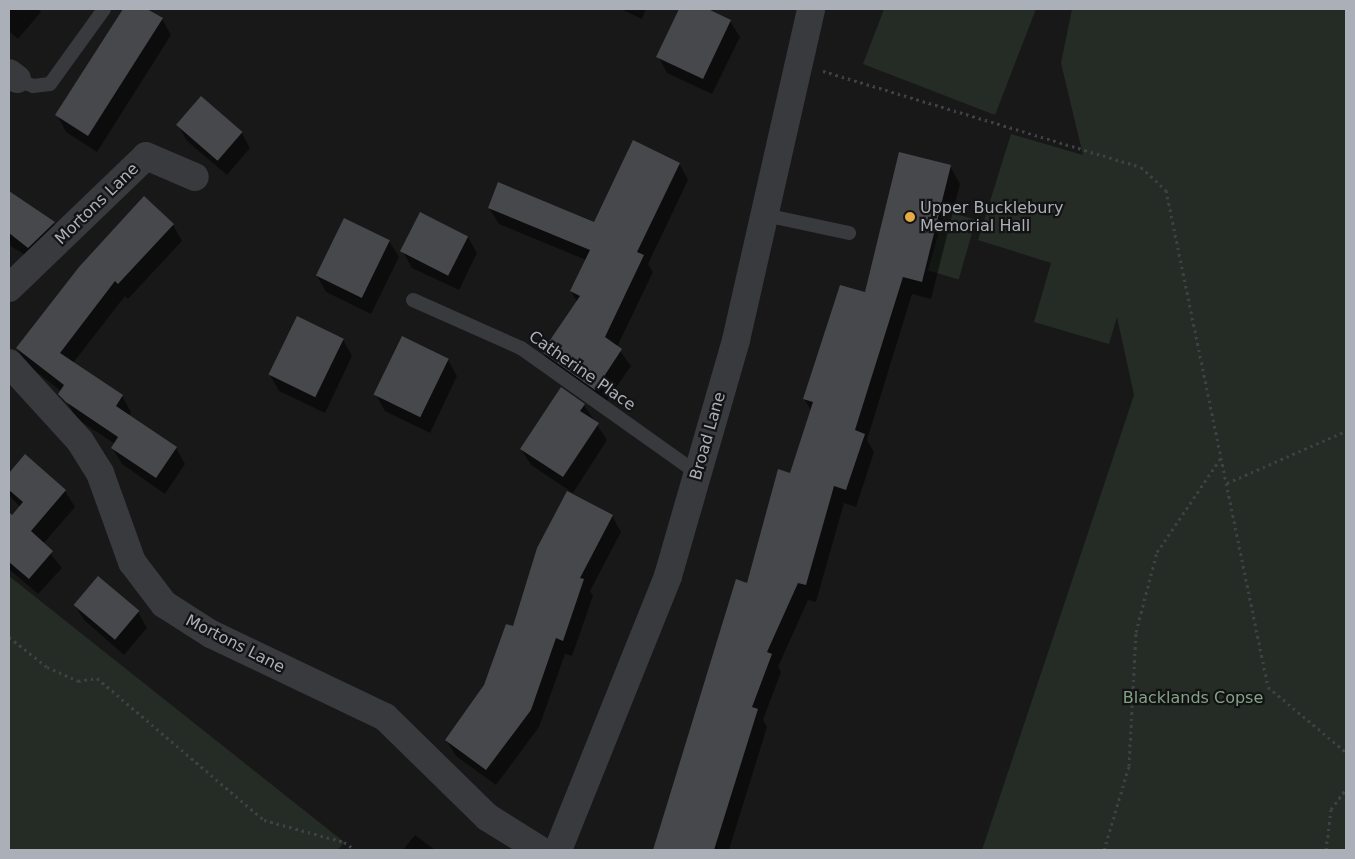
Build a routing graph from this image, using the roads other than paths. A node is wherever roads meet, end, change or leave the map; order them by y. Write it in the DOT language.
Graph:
graph roads {
  1 [pos="104,9"];
  2 [pos="812,9"];
  3 [pos="13,76"];
  4 [pos="195,177"];
  5 [pos="766,215"];
  6 [pos="849,233"];
  7 [pos="9,288"];
  8 [pos="412,300"];
  9 [pos="9,364"];
  10 [pos="697,473"];
  11 [pos="540,850"];
  12 [pos="558,850"];
  1 -- 3 [label="lane"];
  2 -- 5 [label="street, Broad Lane"];
  4 -- 7 [label="street, Mortons Lane"];
  5 -- 6 [label="lane"];
  5 -- 10 [label="street, Broad Lane"];
  8 -- 10 [label="lane, Catherine Place"];
  9 -- 11 [label="street, Mortons Lane"];
  10 -- 12 [label="street, Broad Lane"];
}
